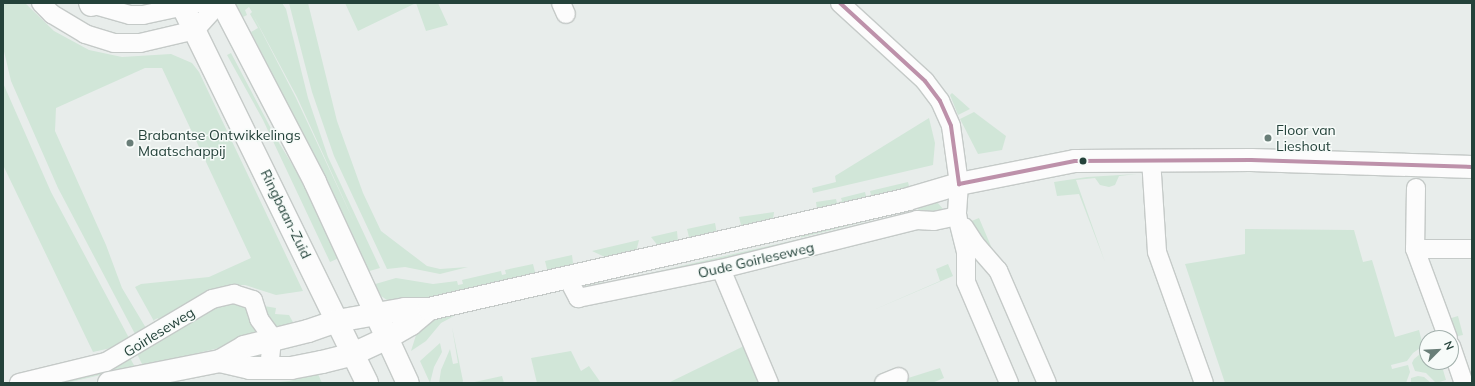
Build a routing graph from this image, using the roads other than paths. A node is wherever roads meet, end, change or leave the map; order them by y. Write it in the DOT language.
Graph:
graph roads {
  1 [pos="41,3"];
  2 [pos="219,3"];
  3 [pos="222,3"];
  4 [pos="840,3"];
  5 [pos="92,4"];
  6 [pos="187,4"];
  7 [pos="196,30"];
  8 [pos="1151,159"];
  9 [pos="1472,167"];
  10 [pos="1417,176"];
  11 [pos="959,184"];
  12 [pos="957,216"];
  13 [pos="1415,249"];
  14 [pos="1472,249"];
  15 [pos="721,269"];
  16 [pos="567,277"];
  17 [pos="430,309"];
  18 [pos="377,315"];
  19 [pos="337,320"];
  20 [pos="1445,330"];
  21 [pos="387,338"];
  22 [pos="272,340"];
  23 [pos="354,354"];
  24 [pos="220,361"];
  25 [pos="269,368"];
  26 [pos="1459,369"];
  27 [pos="19,383"];
  28 [pos="110,383"];
  29 [pos="367,383"];
  30 [pos="408,383"];
  31 [pos="769,383"];
  32 [pos="1009,383"];
  33 [pos="1047,383"];
  34 [pos="1204,383"];
  35 [pos="1464,383"];
  1 -- 7 [label="street"];
  2 -- 7 [label="street"];
  3 -- 18 [label="street"];
  4 -- 11 [label="street"];
  5 -- 6 [label="street"];
  6 -- 7 [label="street, Ringbaan-Zuid"];
  7 -- 19 [label="street, Ringbaan-Zuid"];
  8 -- 10 [label="street, Oude Goirleseweg"];
  8 -- 11 [label="street, Oude Goirleseweg"];
  8 -- 34 [label="street"];
  9 -- 10 [label="street, Oude Goirleseweg"];
  10 -- 13 [label="street"];
  11 -- 12 [label="street"];
  11 -- 16 [label="street, Oude Goirleseweg"];
  12 -- 15 [label="street, Oude Goirleseweg"];
  12 -- 32 [label="street"];
  12 -- 33 [label="street"];
  13 -- 14 [label="street"];
  13 -- 20 [label="street"];
  15 -- 16 [label="street, Oude Goirleseweg"];
  15 -- 31 [label="street"];
  16 -- 17 [label="street, Oude Goirleseweg"];
  17 -- 18 [label="street, Oude Goirleseweg"];
  17 -- 21 [label="street, Oude Goirleseweg"];
  18 -- 19 [label="street, Goirleseweg"];
  18 -- 21 [label="street"];
  19 -- 22 [label="street, Goirleseweg"];
  19 -- 23 [label="street, Ringbaan-Zuid"];
  21 -- 23 [label="street, Goirleseweg"];
  21 -- 30 [label="street"];
  22 -- 24 [label="street, Goirleseweg"];
  22 -- 25 [label="street"];
  22 -- 27 [label="street, Goirleseweg"];
  23 -- 25 [label="street, Goirleseweg"];
  23 -- 29 [label="street, Ringbaan-Zuid"];
  24 -- 25 [label="street, Goirleseweg"];
  24 -- 28 [label="street, Goirleseweg"];
  26 -- 35 [label="street"];
}
